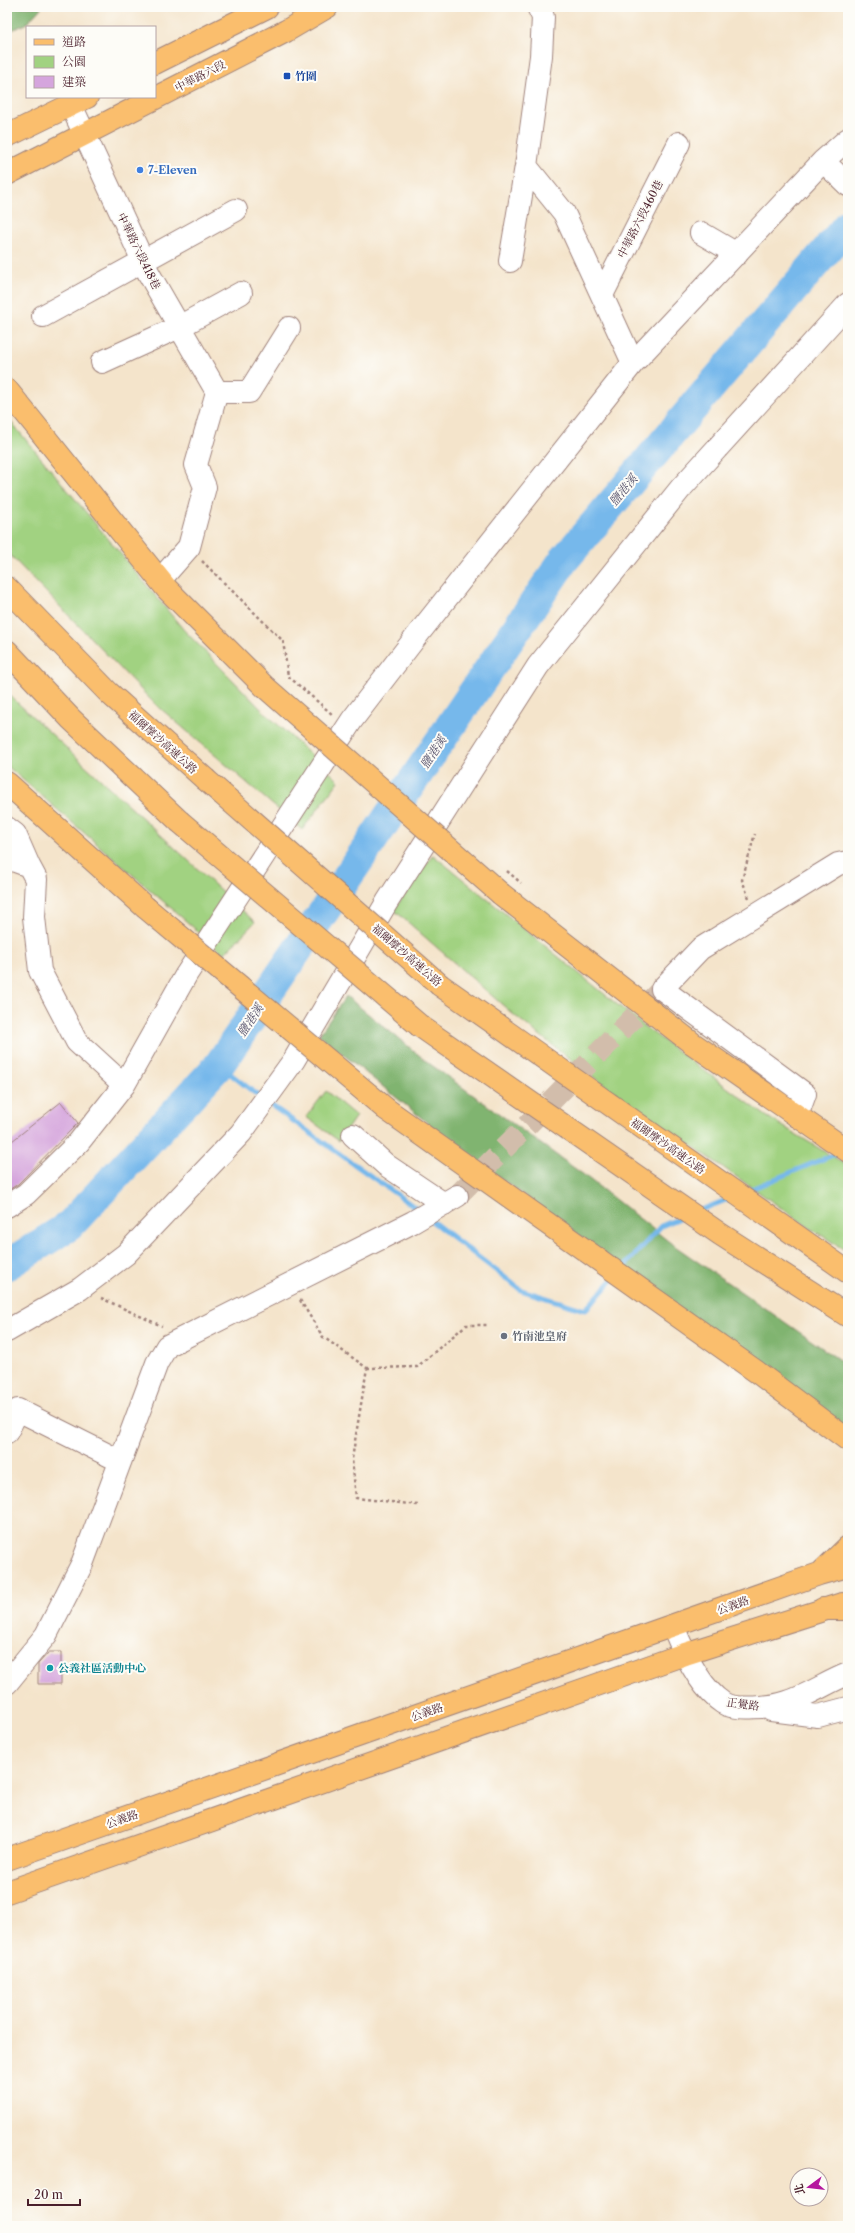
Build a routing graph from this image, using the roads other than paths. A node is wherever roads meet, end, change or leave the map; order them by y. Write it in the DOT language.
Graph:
graph roads {
  1 [pos="267,7"];
  2 [pos="327,7"];
  3 [pos="538,7"];
  4 [pos="156,62"];
  5 [pos="79,101"];
  6 [pos="85,135"];
  7 [pos="7,136"];
  8 [pos="848,139"];
  9 [pos="679,143"];
  10 [pos="823,161"];
  11 [pos="526,166"];
  12 [pos="7,174"];
  13 [pos="848,185"];
  14 [pos="236,210"];
  15 [pos="701,232"];
  16 [pos="736,254"];
  17 [pos="143,261"];
  18 [pos="510,261"];
  19 [pos="241,293"];
  20 [pos="602,295"];
  21 [pos="848,304"];
  22 [pos="44,316"];
  23 [pos="179,327"];
  24 [pos="289,328"];
  25 [pos="102,362"];
  26 [pos="634,363"];
  27 [pos="7,382"];
  28 [pos="7,390"];
  29 [pos="217,392"];
  30 [pos="36,427"];
  31 [pos="160,580"];
  32 [pos="7,588"];
  33 [pos="7,652"];
  34 [pos="7,783"];
  35 [pos="7,828"];
  36 [pos="7,858"];
  37 [pos="848,862"];
  38 [pos="29,866"];
  39 [pos="124,1085"];
  40 [pos="797,1116"];
  41 [pos="353,1135"];
  42 [pos="844,1148"];
  43 [pos="7,1206"];
  44 [pos="848,1272"];
  45 [pos="848,1316"];
  46 [pos="7,1331"];
  47 [pos="757,1372"];
  48 [pos="7,1432"];
  49 [pos="848,1440"];
  50 [pos="848,1455"];
  51 [pos="120,1461"];
  52 [pos="848,1547"];
  53 [pos="848,1566"];
  54 [pos="819,1574"];
  55 [pos="848,1602"];
  56 [pos="823,1609"];
  57 [pos="848,1609"];
  58 [pos="673,1626"];
  59 [pos="685,1654"];
  60 [pos="848,1674"];
  61 [pos="7,1683"];
  62 [pos="759,1708"];
  63 [pos="848,1708"];
  64 [pos="7,1860"];
  65 [pos="7,1892"];
  1 -- 4 [label="main road"];
  2 -- 6 [label="main road, 中華路六段"];
  3 -- 11 [label="street"];
  5 -- 6 [label="street, 中華路六段418巷"];
  5 -- 7 [label="main road"];
  6 -- 12 [label="main road, 中華路六段"];
  6 -- 17 [label="street, 中華路六段418巷"];
  8 -- 10 [label="street"];
  9 -- 20 [label="street, 中華路六段460巷"];
  10 -- 13 [label="street"];
  10 -- 16 [label="street"];
  11 -- 18 [label="street"];
  11 -- 20 [label="street"];
  14 -- 17 [label="street"];
  15 -- 16 [label="street"];
  16 -- 26 [label="street"];
  17 -- 22 [label="street"];
  17 -- 23 [label="street, 中華路六段418巷"];
  19 -- 23 [label="street"];
  20 -- 26 [label="street"];
  21 -- 46 [label="street"];
  23 -- 25 [label="street"];
  23 -- 29 [label="street, 中華路六段418巷"];
  24 -- 29 [label="street"];
  26 -- 39 [label="street"];
  27 -- 30 [label="main road"];
  28 -- 30 [label="main road"];
  29 -- 31 [label="street"];
  30 -- 31 [label="main road"];
  31 -- 40 [label="main road, bridge"];
  32 -- 44 [label="main road, 福爾摩沙高速公路, bridge"];
  33 -- 45 [label="main road, bridge"];
  34 -- 47 [label="main road, bridge"];
  35 -- 38 [label="street"];
  36 -- 38 [label="street"];
  37 -- 40 [label="street"];
  38 -- 39 [label="street"];
  39 -- 43 [label="street"];
  40 -- 42 [label="main road"];
  41 -- 51 [label="street"];
  47 -- 49 [label="main road"];
  47 -- 50 [label="main road"];
  48 -- 51 [label="street"];
  51 -- 61 [label="street"];
  52 -- 54 [label="main road"];
  53 -- 54 [label="main road, 公義路"];
  54 -- 58 [label="main road, 公義路"];
  55 -- 56 [label="main road"];
  56 -- 57 [label="main road"];
  56 -- 59 [label="main road"];
  58 -- 59 [label="street, 正覺路"];
  58 -- 64 [label="main road, 公義路"];
  59 -- 62 [label="street, 正覺路"];
  59 -- 65 [label="main road"];
  60 -- 62 [label="street, 正覺路"];
  62 -- 63 [label="street"];
}
